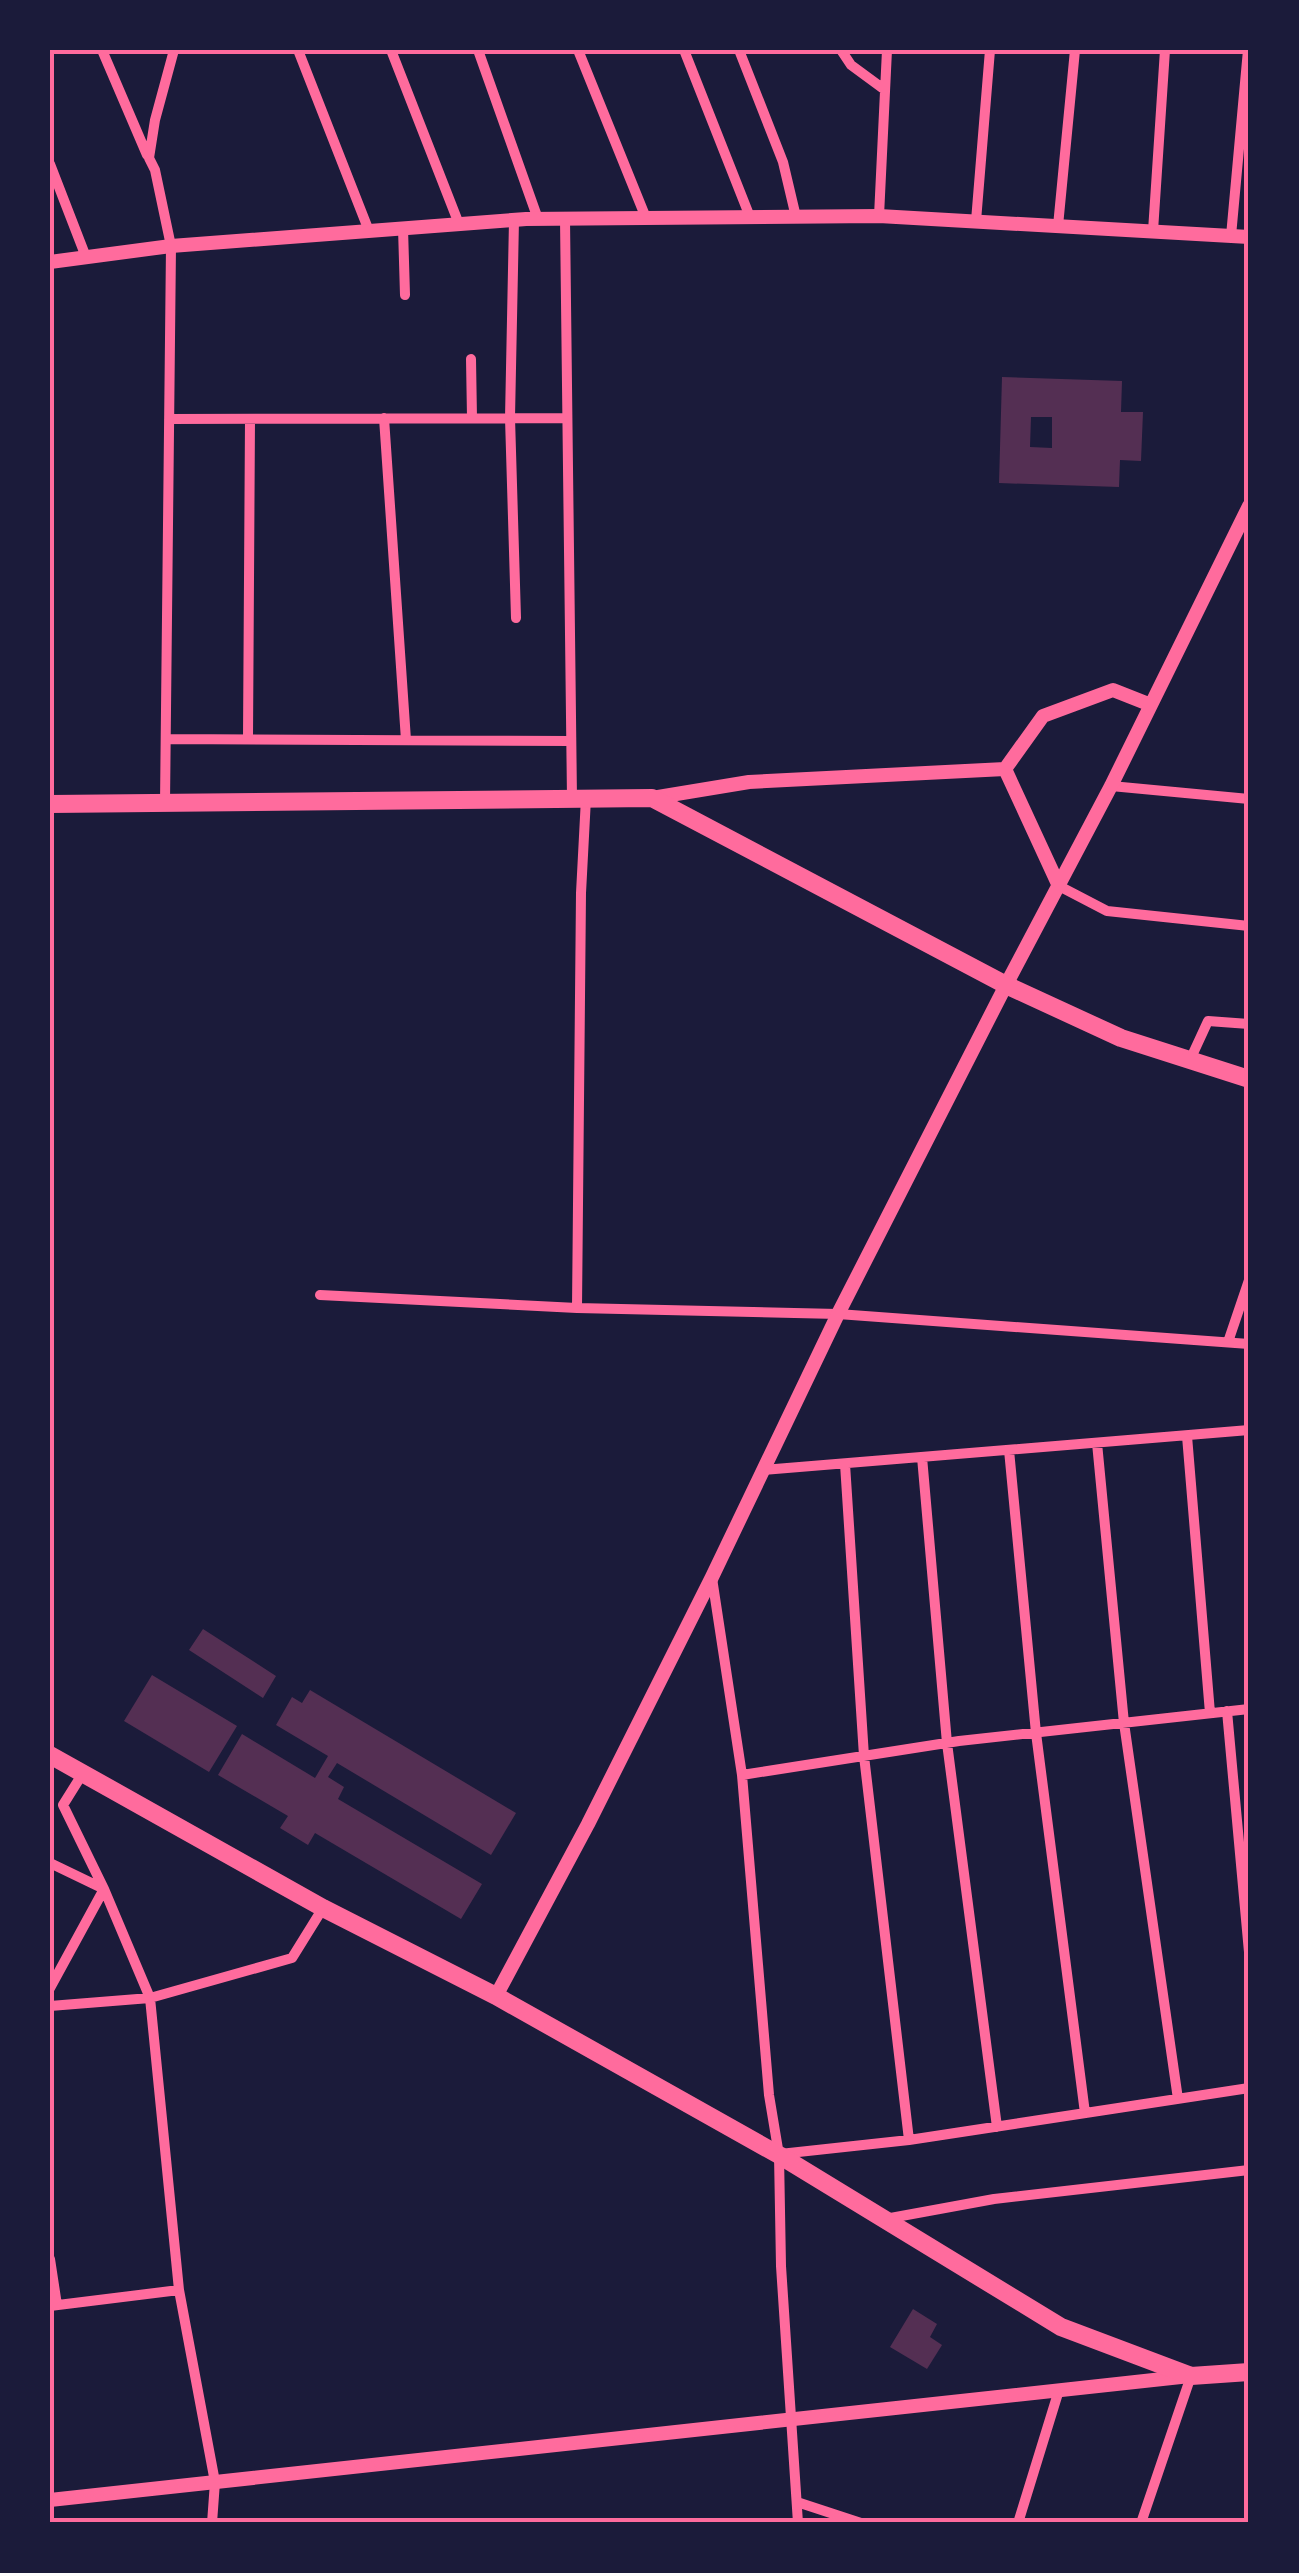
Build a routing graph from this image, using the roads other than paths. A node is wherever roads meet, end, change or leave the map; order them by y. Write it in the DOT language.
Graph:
graph roads {
  1 [pos="102,50"];
  2 [pos="174,50"];
  3 [pos="298,50"];
  4 [pos="391,50"];
  5 [pos="478,50"];
  6 [pos="578,50"];
  7 [pos="684,50"];
  8 [pos="739,50"];
  9 [pos="841,50"];
  10 [pos="887,50"];
  11 [pos="990,50"];
  12 [pos="1075,50"];
  13 [pos="1165,50"];
  14 [pos="1248,50"];
  15 [pos="885,90"];
  16 [pos="149,158"];
  17 [pos="50,164"];
  18 [pos="880,216"];
  19 [pos="750,217"];
  20 [pos="796,217"];
  21 [pos="646,218"];
  22 [pos="538,219"];
  23 [pos="514,220"];
  24 [pos="565,220"];
  25 [pos="976,222"];
  26 [pos="460,224"];
  27 [pos="1058,226"];
  28 [pos="403,228"];
  29 [pos="369,230"];
  30 [pos="1153,232"];
  31 [pos="1231,236"];
  32 [pos="1249,237"];
  33 [pos="171,246"];
  34 [pos="86,257"];
  35 [pos="50,262"];
  36 [pos="405,295"];
  37 [pos="471,359"];
  38 [pos="384,418"];
  39 [pos="472,418"];
  40 [pos="510,418"];
  41 [pos="567,418"];
  42 [pos="250,419"];
  43 [pos="169,420"];
  44 [pos="1249,506"];
  45 [pos="516,618"];
  46 [pos="1151,704"];
  47 [pos="166,739"];
  48 [pos="248,739"];
  49 [pos="406,740"];
  50 [pos="572,741"];
  51 [pos="1004,769"];
  52 [pos="1111,786"];
  53 [pos="652,798"];
  54 [pos="579,799"];
  55 [pos="1249,799"];
  56 [pos="165,803"];
  57 [pos="50,804"];
  58 [pos="1059,886"];
  59 [pos="1249,926"];
  60 [pos="1006,984"];
  61 [pos="1249,1024"];
  62 [pos="1190,1060"];
  63 [pos="1249,1080"];
  64 [pos="1249,1280"];
  65 [pos="320,1295"];
  66 [pos="577,1308"];
  67 [pos="838,1314"];
  68 [pos="1228,1342"];
  69 [pos="1249,1344"];
  70 [pos="1249,1430"];
  71 [pos="1188,1436"];
  72 [pos="1097,1443"];
  73 [pos="1008,1450"];
  74 [pos="922,1457"];
  75 [pos="845,1464"];
  76 [pos="763,1470"];
  77 [pos="712,1577"];
  78 [pos="1249,1709"];
  79 [pos="1227,1711"];
  80 [pos="1210,1713"];
  81 [pos="1124,1723"];
  82 [pos="1036,1733"];
  83 [pos="947,1743"];
  84 [pos="50,1755"];
  85 [pos="864,1756"];
  86 [pos="83,1774"];
  87 [pos="742,1775"];
  88 [pos="50,1863"];
  89 [pos="104,1889"];
  90 [pos="323,1908"];
  91 [pos="1249,1952"];
  92 [pos="50,1988"];
  93 [pos="496,1996"];
  94 [pos="150,1998"];
  95 [pos="50,2006"];
  96 [pos="1249,2088"];
  97 [pos="1178,2099"];
  98 [pos="1085,2113"];
  99 [pos="997,2126"];
  100 [pos="909,2140"];
  101 [pos="778,2154"];
  102 [pos="1249,2170"];
  103 [pos="884,2219"];
  104 [pos="50,2259"];
  105 [pos="179,2290"];
  106 [pos="53,2306"];
  107 [pos="1249,2372"];
  108 [pos="1191,2376"];
  109 [pos="1059,2390"];
  110 [pos="792,2419"];
  111 [pos="215,2482"];
  112 [pos="50,2500"];
  113 [pos="797,2502"];
  114 [pos="212,2523"];
  115 [pos="798,2523"];
  116 [pos="862,2523"];
  117 [pos="1018,2523"];
  118 [pos="1141,2523"];
  1 -- 16 [label="street"];
  2 -- 16 [label="street"];
  3 -- 29 [label="street"];
  4 -- 26 [label="street"];
  5 -- 22 [label="street"];
  6 -- 21 [label="street"];
  7 -- 19 [label="street"];
  8 -- 20 [label="street"];
  9 -- 15 [label="street"];
  10 -- 15 [label="street"];
  11 -- 25 [label="street"];
  12 -- 27 [label="street"];
  13 -- 30 [label="street"];
  14 -- 31 [label="street"];
  15 -- 18 [label="street"];
  16 -- 33 [label="street"];
  17 -- 34 [label="street"];
  18 -- 20 [label="street"];
  18 -- 25 [label="street"];
  19 -- 20 [label="street"];
  19 -- 21 [label="street"];
  21 -- 24 [label="street"];
  22 -- 23 [label="street"];
  22 -- 24 [label="street"];
  23 -- 26 [label="street"];
  23 -- 40 [label="street"];
  24 -- 41 [label="street"];
  25 -- 27 [label="street"];
  26 -- 28 [label="street"];
  27 -- 30 [label="street"];
  28 -- 29 [label="street"];
  28 -- 36 [label="street"];
  29 -- 33 [label="street"];
  30 -- 31 [label="street"];
  31 -- 32 [label="street"];
  33 -- 34 [label="street"];
  33 -- 43 [label="street"];
  34 -- 35 [label="street"];
  37 -- 39 [label="street"];
  38 -- 39 [label="street"];
  38 -- 42 [label="street"];
  38 -- 49 [label="street"];
  39 -- 40 [label="street"];
  40 -- 41 [label="street"];
  40 -- 45 [label="street"];
  41 -- 50 [label="street"];
  42 -- 43 [label="street"];
  42 -- 48 [label="street"];
  43 -- 47 [label="street"];
  44 -- 46 [label="street"];
  46 -- 51 [label="street"];
  46 -- 52 [label="street"];
  47 -- 48 [label="street"];
  47 -- 56 [label="street"];
  48 -- 49 [label="street"];
  49 -- 50 [label="street"];
  50 -- 54 [label="street"];
  51 -- 53 [label="street"];
  51 -- 58 [label="street"];
  52 -- 55 [label="street"];
  52 -- 58 [label="street"];
  53 -- 54 [label="main road"];
  53 -- 60 [label="main road"];
  54 -- 56 [label="main road"];
  54 -- 66 [label="street"];
  56 -- 57 [label="main road"];
  58 -- 59 [label="street"];
  58 -- 60 [label="street"];
  60 -- 62 [label="main road"];
  60 -- 67 [label="street"];
  61 -- 62 [label="street"];
  62 -- 63 [label="main road"];
  64 -- 68 [label="street"];
  65 -- 66 [label="street"];
  66 -- 67 [label="street"];
  67 -- 68 [label="street"];
  67 -- 76 [label="street"];
  68 -- 69 [label="street"];
  70 -- 71 [label="street"];
  71 -- 72 [label="street"];
  71 -- 80 [label="street"];
  72 -- 73 [label="street"];
  72 -- 81 [label="street"];
  73 -- 74 [label="street"];
  73 -- 82 [label="street"];
  74 -- 75 [label="street"];
  74 -- 83 [label="street"];
  75 -- 76 [label="street"];
  75 -- 85 [label="street"];
  76 -- 77 [label="street"];
  77 -- 87 [label="street"];
  77 -- 93 [label="street"];
  78 -- 79 [label="street"];
  79 -- 80 [label="street"];
  79 -- 91 [label="street"];
  80 -- 81 [label="street"];
  81 -- 82 [label="street"];
  81 -- 97 [label="street"];
  82 -- 83 [label="street"];
  82 -- 98 [label="street"];
  83 -- 85 [label="street"];
  83 -- 99 [label="street"];
  84 -- 86 [label="main road"];
  85 -- 87 [label="street"];
  85 -- 100 [label="street"];
  86 -- 89 [label="street"];
  86 -- 90 [label="main road"];
  87 -- 101 [label="street"];
  88 -- 89 [label="street"];
  89 -- 92 [label="street"];
  89 -- 94 [label="street"];
  90 -- 93 [label="main road"];
  90 -- 94 [label="street"];
  93 -- 101 [label="main road"];
  94 -- 95 [label="street"];
  94 -- 105 [label="street"];
  96 -- 97 [label="street"];
  97 -- 98 [label="street"];
  98 -- 99 [label="street"];
  99 -- 100 [label="street"];
  100 -- 101 [label="street"];
  101 -- 103 [label="main road"];
  101 -- 110 [label="street"];
  102 -- 103 [label="street"];
  103 -- 108 [label="main road"];
  104 -- 106 [label="street"];
  105 -- 106 [label="street"];
  105 -- 111 [label="street"];
  107 -- 108 [label="main road"];
  108 -- 109 [label="street"];
  108 -- 118 [label="street"];
  109 -- 110 [label="street"];
  109 -- 117 [label="street"];
  110 -- 111 [label="street"];
  110 -- 113 [label="street"];
  111 -- 112 [label="street"];
  111 -- 114 [label="street"];
  113 -- 115 [label="street"];
  113 -- 116 [label="street"];
}
